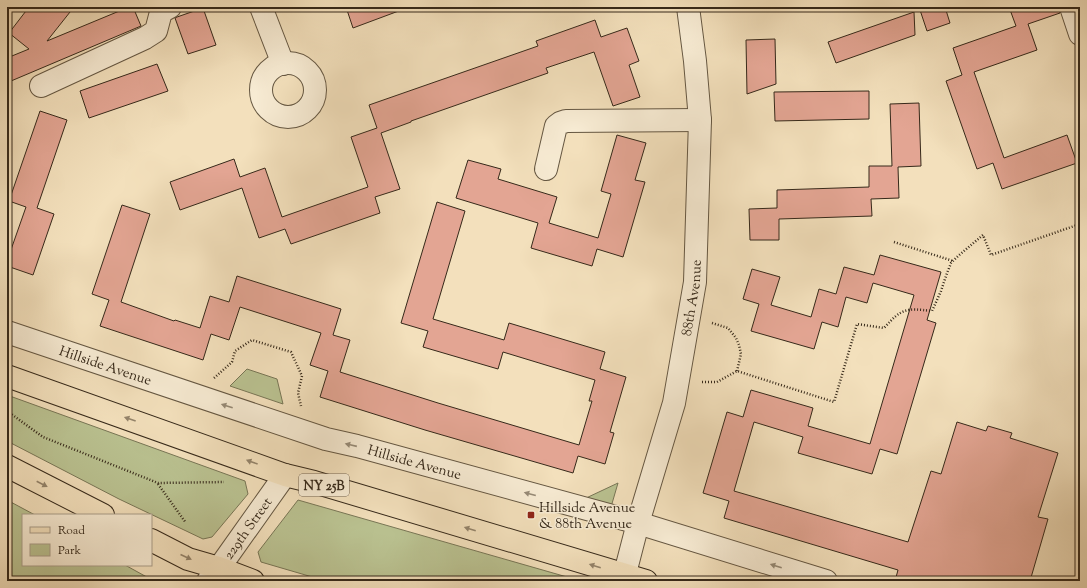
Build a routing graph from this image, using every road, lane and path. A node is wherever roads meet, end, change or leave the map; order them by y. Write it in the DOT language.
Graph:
graph roads {
  1 [pos="170,7"];
  2 [pos="261,7"];
  3 [pos="688,7"];
  4 [pos="1071,7"];
  5 [pos="1080,34"];
  6 [pos="283,64"];
  7 [pos="41,86"];
  8 [pos="700,120"];
  9 [pos="546,169"];
  10 [pos="1080,224"];
  11 [pos="894,242"];
  12 [pos="953,262"];
  13 [pos="712,323"];
  14 [pos="7,332"];
  15 [pos="737,371"];
  16 [pos="7,376"];
  17 [pos="212,381"];
  18 [pos="702,382"];
  19 [pos="7,411"];
  20 [pos="303,411"];
  21 [pos="7,466"];
  22 [pos="286,475"];
  23 [pos="224,482"];
  24 [pos="158,483"];
  25 [pos="101,514"];
  26 [pos="186,523"];
  27 [pos="638,523"];
  28 [pos="152,541"];
  29 [pos="214,575"];
  30 [pos="624,578"];
  31 [pos="253,581"];
  32 [pos="646,581"];
  33 [pos="826,581"];
  1 -- 7 [label="street"];
  2 -- 6 [label="street"];
  3 -- 8 [label="street, 88th Avenue"];
  4 -- 5 [label="street"];
  8 -- 9 [label="street"];
  8 -- 27 [label="street, 88th Avenue"];
  10 -- 12 [label="path"];
  11 -- 12 [label="path"];
  12 -- 15 [label="path"];
  13 -- 15 [label="path"];
  27 -- 14 [label="street, Hillside Avenue, one-way"];
  15 -- 18 [label="path"];
  22 -- 16 [label="main road, NY 25B, one-way"];
  17 -- 20 [label="path"];
  19 -- 24 [label="path"];
  21 -- 25 [label="main road, one-way"];
  22 -- 29 [label="street, 229th Street"];
  30 -- 22 [label="main road, NY 25B, one-way"];
  23 -- 24 [label="path"];
  24 -- 26 [label="path"];
  27 -- 30 [label="street, 88th Avenue"];
  33 -- 27 [label="street, Hillside Avenue, one-way"];
  28 -- 29 [label="main road, one-way"];
  29 -- 31 [label="main road"];
  30 -- 32 [label="main road, NY 25B"];
}
